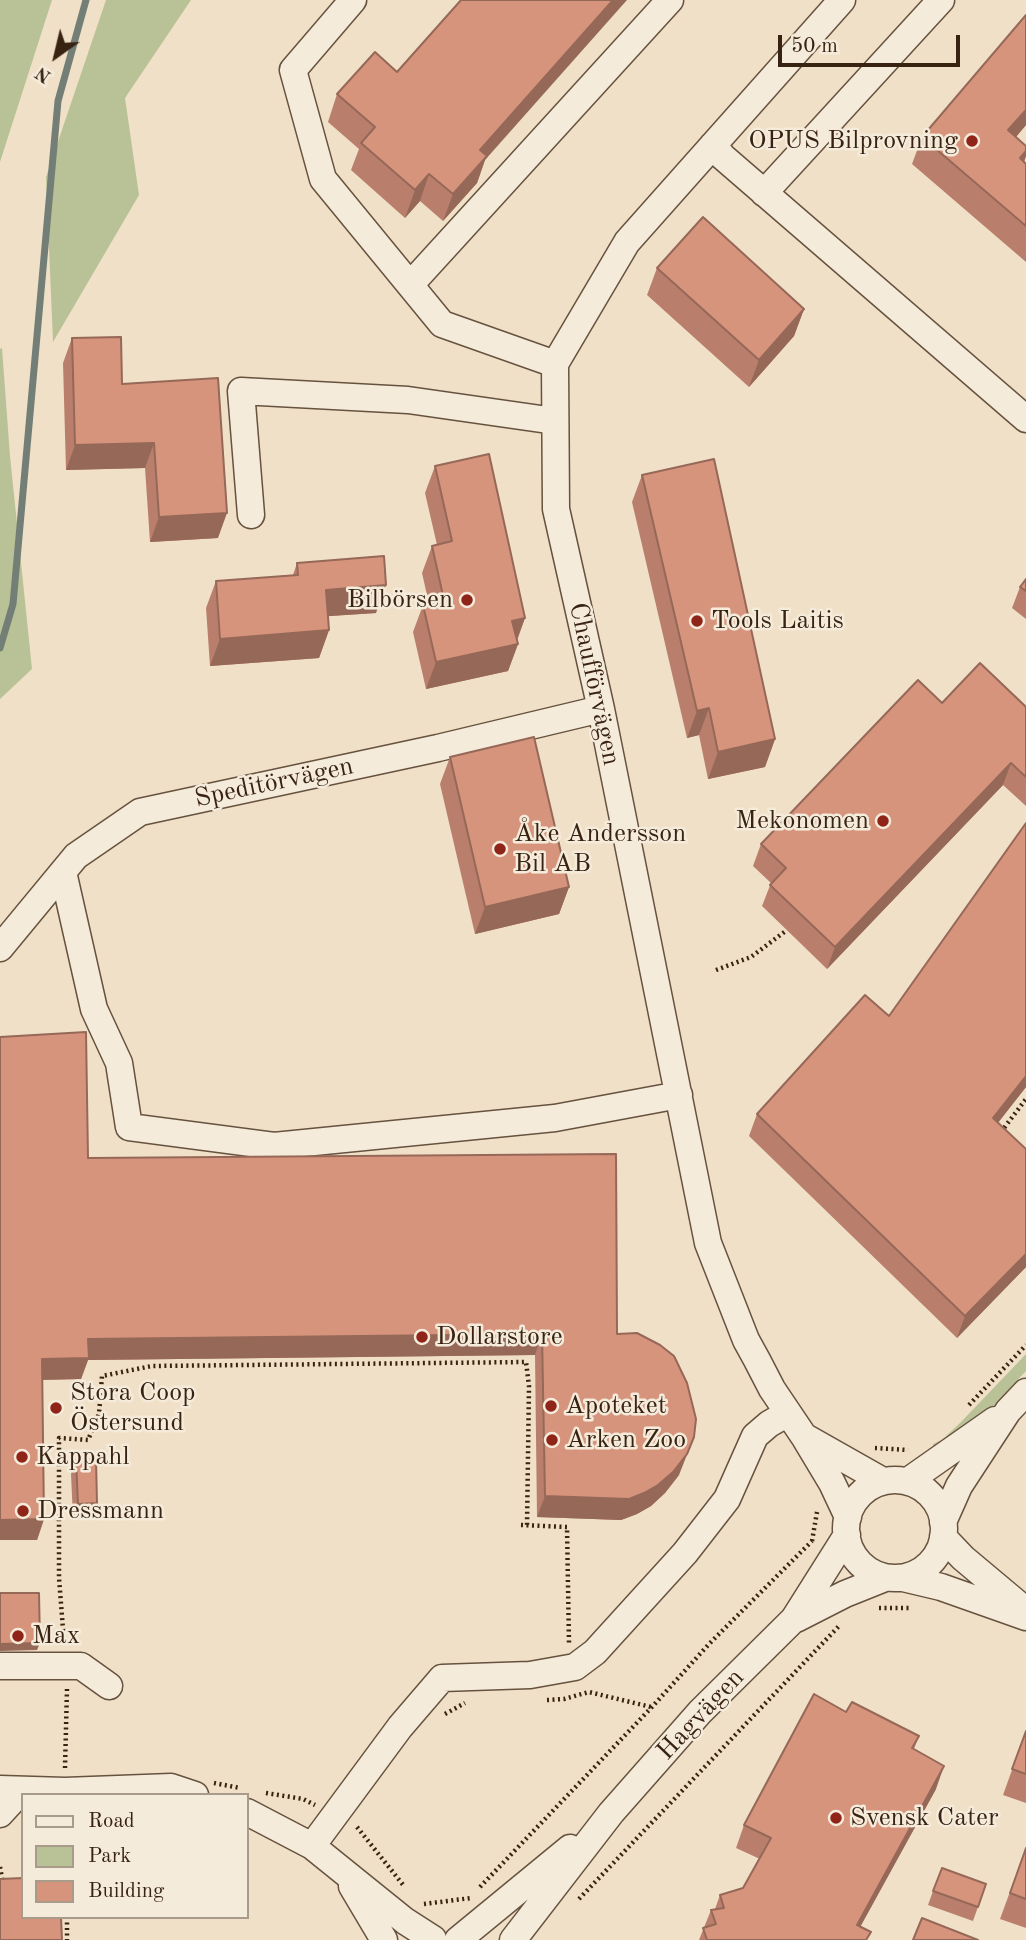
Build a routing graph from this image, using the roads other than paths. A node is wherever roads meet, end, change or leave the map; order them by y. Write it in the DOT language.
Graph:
graph roads {
  1 [pos="353,0"];
  2 [pos="670,0"];
  3 [pos="842,0"];
  4 [pos="941,0"];
  5 [pos="713,145"];
  6 [pos="764,193"];
  7 [pos="410,285"];
  8 [pos="555,364"];
  9 [pos="1026,419"];
  10 [pos="555,421"];
  11 [pos="251,515"];
  12 [pos="601,709"];
  13 [pos="63,872"];
  14 [pos="0,948"];
  15 [pos="679,1095"];
  16 [pos="1026,1392"];
  17 [pos="1008,1411"];
  18 [pos="788,1413"];
  19 [pos="805,1438"];
  20 [pos="895,1481"];
  21 [pos="847,1526"];
  22 [pos="943,1530"];
  23 [pos="894,1578"];
  24 [pos="1026,1611"];
  25 [pos="1026,1617"];
  26 [pos="794,1619"];
  27 [pos="0,1666"];
  28 [pos="109,1686"];
  29 [pos="11,1789"];
  30 [pos="189,1793"];
  31 [pos="248,1813"];
  32 [pos="611,1813"];
  33 [pos="0,1814"];
  34 [pos="312,1846"];
  35 [pos="342,1869"];
  36 [pos="384,1940"];
  37 [pos="432,1940"];
  38 [pos="459,1940"];
  39 [pos="513,1940"];
  1 -- 7 [label="street"];
  2 -- 7 [label="street"];
  3 -- 5 [label="street"];
  4 -- 6 [label="street"];
  5 -- 6 [label="street"];
  5 -- 8 [label="street"];
  6 -- 9 [label="street"];
  7 -- 8 [label="street"];
  8 -- 10 [label="street, Chaufförvägen"];
  10 -- 11 [label="street"];
  10 -- 12 [label="street, Chaufförvägen"];
  12 -- 13 [label="street, Speditörvägen"];
  12 -- 15 [label="street, Chaufförvägen"];
  13 -- 14 [label="street, Speditörvägen"];
  13 -- 15 [label="street"];
  15 -- 18 [label="street, Chaufförvägen"];
  16 -- 17 [label="street"];
  17 -- 20 [label="street"];
  17 -- 22 [label="street"];
  18 -- 19 [label="street, Chaufförvägen"];
  18 -- 34 [label="street"];
  19 -- 20 [label="street, Chaufförvägen"];
  19 -- 21 [label="street, Chaufförvägen"];
  20 -- 21 [label="street"];
  20 -- 22 [label="street"];
  21 -- 23 [label="street"];
  21 -- 26 [label="street, Hagvägen"];
  22 -- 23 [label="street"];
  22 -- 24 [label="street"];
  23 -- 25 [label="street"];
  23 -- 26 [label="street, Hagvägen"];
  26 -- 32 [label="street, Hagvägen"];
  27 -- 28 [label="street"];
  29 -- 30 [label="street"];
  29 -- 33 [label="street"];
  31 -- 34 [label="street"];
  32 -- 38 [label="street, Hagvägen"];
  32 -- 39 [label="street, Hagvägen"];
  34 -- 35 [label="street"];
  35 -- 36 [label="street"];
  35 -- 37 [label="street"];
  37 -- 38 [label="street"];
}
